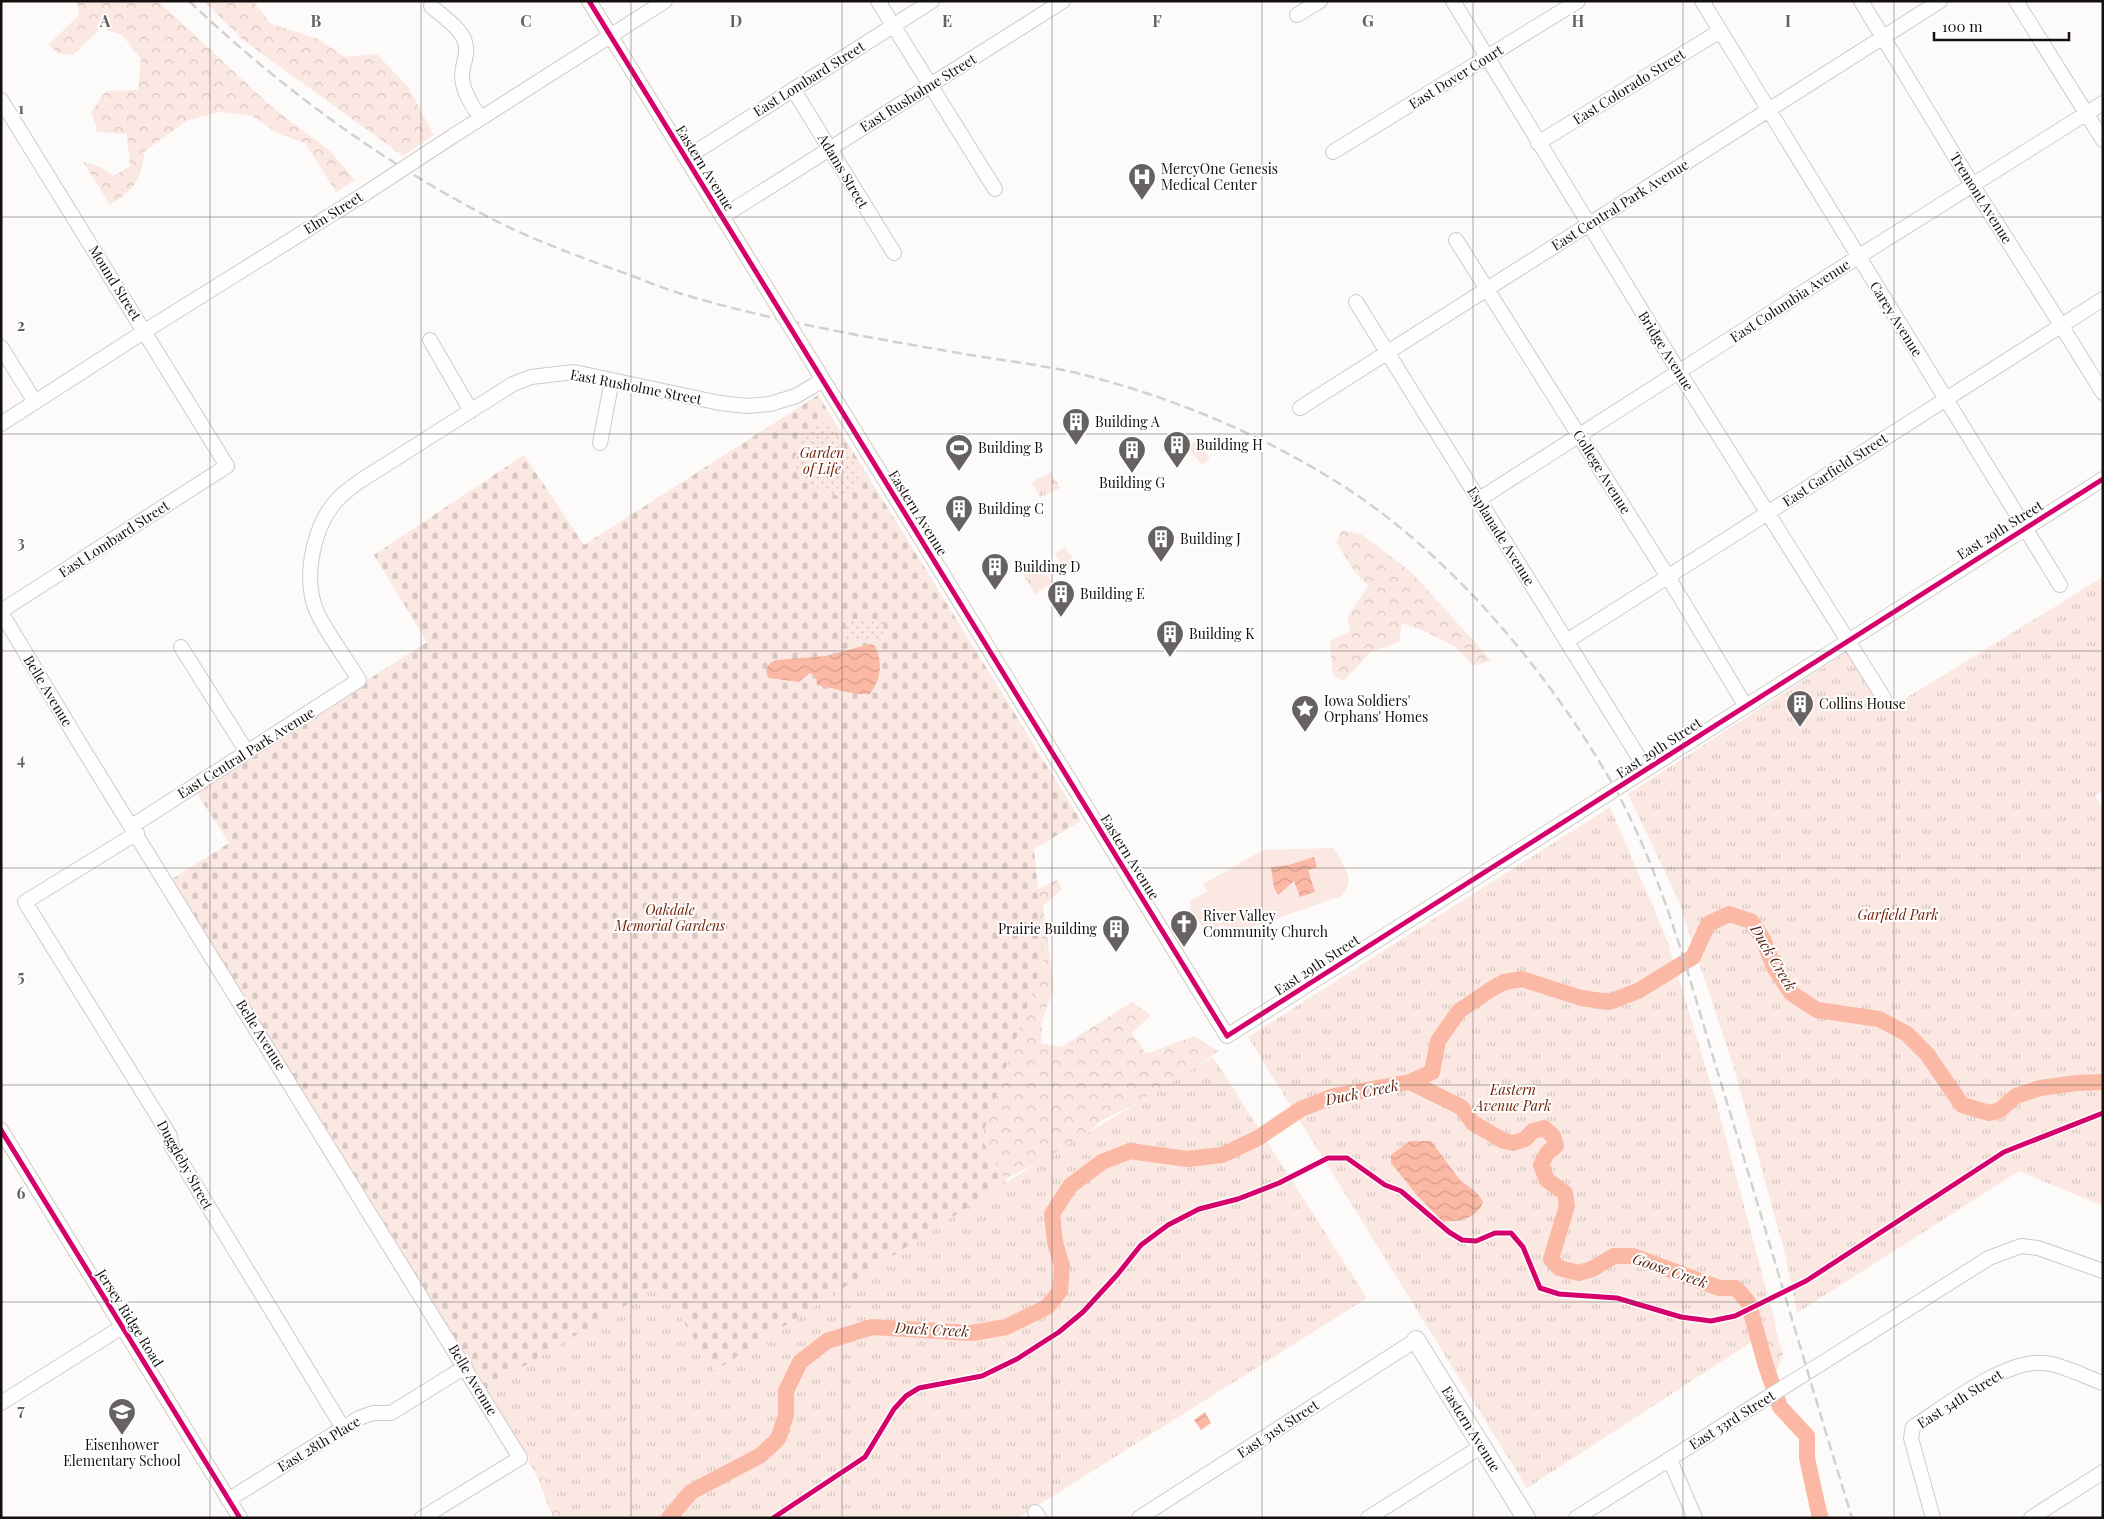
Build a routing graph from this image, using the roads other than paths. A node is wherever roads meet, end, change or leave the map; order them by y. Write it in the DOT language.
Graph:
graph roads {
  1 [pos="589,1"];
  2 [pos="665,1"];
  3 [pos="878,1"];
  4 [pos="932,1"];
  5 [pos="1063,1"];
  6 [pos="1320,1"];
  7 [pos="1453,1"];
  8 [pos="1578,1"];
  9 [pos="1702,1"];
  10 [pos="1861,1"];
  11 [pos="1940,1"];
  12 [pos="2016,1"];
  13 [pos="431,6"];
  14 [pos="1297,15"];
  15 [pos="894,25"];
  16 [pos="1720,31"];
  17 [pos="610,35"];
  18 [pos="1883,38"];
  19 [pos="1487,57"];
  20 [pos="931,85"];
  21 [pos="793,89"];
  22 [pos="1,100"];
  23 [pos="2103,103"];
  24 [pos="1769,110"];
  25 [pos="2087,113"];
  26 [pos="480,118"];
  27 [pos="2103,140"];
  28 [pos="1538,143"];
  29 [pos="830,149"];
  30 [pos="1333,152"];
  31 [pos="686,158"];
  32 [pos="1973,186"];
  33 [pos="994,189"];
  34 [pos="722,217"];
  35 [pos="1588,225"];
  36 [pos="1456,240"];
  37 [pos="894,253"];
  38 [pos="1858,257"];
  39 [pos="1487,290"];
  40 [pos="2103,299"];
  41 [pos="1356,302"];
  42 [pos="2061,325"];
  43 [pos="145,331"];
  44 [pos="430,340"];
  45 [pos="1,347"];
  46 [pos="1387,353"];
  47 [pos="1679,372"];
  48 [pos="612,380"];
  49 [pos="823,380"];
  50 [pos="2103,393"];
  51 [pos="1946,399"];
  52 [pos="36,402"];
  53 [pos="1300,408"];
  54 [pos="471,411"];
  55 [pos="1,424"];
  56 [pos="1579,436"];
  57 [pos="600,444"];
  58 [pos="227,466"];
  59 [pos="2103,479"];
  60 [pos="1478,500"];
  61 [pos="1767,513"];
  62 [pos="2025,528"];
  63 [pos="1668,577"];
  64 [pos="2060,585"];
  65 [pos="1,612"];
  66 [pos="1847,640"];
  67 [pos="1567,641"];
  68 [pos="181,647"];
  69 [pos="359,680"];
  70 [pos="1884,698"];
  71 [pos="1745,705"];
  72 [pos="247,752"];
  73 [pos="1646,769"];
  74 [pos="134,829"];
  75 [pos="25,902"];
  76 [pos="1227,1036"];
  77 [pos="1,1130"];
  78 [pos="2103,1271"];
  79 [pos="122,1327"];
  80 [pos="1416,1340"];
  81 [pos="465,1367"];
  82 [pos="2100,1382"];
  83 [pos="1,1403"];
  84 [pos="343,1428"];
  85 [pos="1482,1446"];
  86 [pos="1670,1460"];
  87 [pos="2103,1472"];
  88 [pos="228,1500"];
  89 [pos="240,1518"];
  90 [pos="422,1518"];
  91 [pos="1139,1518"];
  92 [pos="1368,1518"];
  93 [pos="1526,1518"];
  94 [pos="1576,1518"];
  95 [pos="1695,1518"];
  96 [pos="1932,1518"];
  97 [pos="2032,1518"];
  1 -- 17 [label="street, Eastern Avenue"];
  2 -- 17 [label="street, Elm Street"];
  3 -- 15 [label="street"];
  4 -- 15 [label="street, East Lombard Street"];
  5 -- 20 [label="street, East Rusholme Street"];
  6 -- 14 [label="street"];
  7 -- 19 [label="street, Bridge Avenue"];
  8 -- 19 [label="street, East Dover Court"];
  9 -- 16 [label="street, Carey Avenue"];
  10 -- 18 [label="street, Tremont Avenue"];
  11 -- 18 [label="street, East Central Park Avenue"];
  12 -- 25 [label="street"];
  13 -- 26 [label="street"];
  15 -- 20 [label="street"];
  15 -- 21 [label="street, East Lombard Street"];
  16 -- 24 [label="street, Carey Avenue"];
  16 -- 28 [label="street, East Colorado Street"];
  17 -- 26 [label="street, Elm Street"];
  17 -- 31 [label="street, Eastern Avenue"];
  18 -- 24 [label="street, East Central Park Avenue"];
  18 -- 32 [label="street, Tremont Avenue"];
  19 -- 28 [label="street, Bridge Avenue"];
  19 -- 30 [label="street, East Dover Court"];
  20 -- 29 [label="street, East Rusholme Street"];
  20 -- 33 [label="street"];
  21 -- 29 [label="street, Adams Street"];
  21 -- 31 [label="street, East Lombard Street"];
  22 -- 43 [label="street, Mound Street"];
  23 -- 25 [label="street, East Columbia Avenue"];
  24 -- 35 [label="street, East Central Park Avenue"];
  24 -- 38 [label="street, Carey Avenue"];
  25 -- 27 [label="street"];
  25 -- 32 [label="street, East Columbia Avenue"];
  26 -- 43 [label="street, Elm Street, bridge"];
  28 -- 35 [label="street, Bridge Avenue"];
  29 -- 34 [label="street, East Rusholme Street"];
  29 -- 37 [label="street, Adams Street"];
  31 -- 34 [label="street, Eastern Avenue"];
  32 -- 38 [label="street, East Columbia Avenue"];
  32 -- 42 [label="street, Tremont Avenue"];
  34 -- 49 [label="street, Eastern Avenue, bridge"];
  35 -- 39 [label="street, East Central Park Avenue"];
  35 -- 47 [label="street, Bridge Avenue"];
  36 -- 39 [label="street, College Avenue"];
  38 -- 47 [label="street, East Columbia Avenue"];
  38 -- 51 [label="street, Carey Avenue"];
  39 -- 46 [label="street, East Central Park Avenue"];
  39 -- 56 [label="street, College Avenue"];
  40 -- 42 [label="street, East Garfield Street"];
  41 -- 46 [label="street, Esplanade Avenue"];
  42 -- 50 [label="street, Tremont Avenue"];
  42 -- 51 [label="street, East Garfield Street"];
  43 -- 52 [label="street, Elm Street"];
  43 -- 58 [label="street, Mound Street"];
  44 -- 54 [label="street"];
  45 -- 52 [label="street"];
  46 -- 53 [label="street, East Central Park Avenue"];
  46 -- 60 [label="street, Esplanade Avenue"];
  47 -- 56 [label="street, East Columbia Avenue"];
  47 -- 61 [label="street, Bridge Avenue"];
  48 -- 49 [label="street, East Rusholme Street"];
  48 -- 54 [label="street, East Rusholme Street"];
  48 -- 57 [label="street"];
  49 -- 76 [label="street, Eastern Avenue"];
  51 -- 61 [label="street, East Garfield Street"];
  51 -- 62 [label="street, Carey Avenue"];
  52 -- 55 [label="street, Elm Street"];
  54 -- 69 [label="street, East Rusholme Street"];
  56 -- 60 [label="street, East Columbia Avenue"];
  56 -- 63 [label="street, College Avenue"];
  58 -- 65 [label="street, East Lombard Street"];
  59 -- 62 [label="street, East 29th Street"];
  60 -- 67 [label="street, Esplanade Avenue"];
  61 -- 63 [label="street, East Garfield Street"];
  61 -- 66 [label="street, Bridge Avenue"];
  62 -- 64 [label="street, Carey Avenue"];
  62 -- 66 [label="street, East 29th Street"];
  63 -- 67 [label="street, East Garfield Street"];
  63 -- 71 [label="street, College Avenue"];
  65 -- 74 [label="street, Belle Avenue"];
  66 -- 70 [label="street, Bridge Avenue"];
  66 -- 71 [label="street, East 29th Street"];
  67 -- 73 [label="street, Esplanade Avenue"];
  68 -- 72 [label="street"];
  69 -- 72 [label="street, East Central Park Avenue"];
  71 -- 73 [label="street, East 29th Street"];
  72 -- 74 [label="street, East Central Park Avenue"];
  73 -- 76 [label="street, East 29th Street"];
  74 -- 75 [label="street, East Central Park Avenue"];
  74 -- 81 [label="street, Belle Avenue"];
  75 -- 84 [label="street, Duggleby Street"];
  77 -- 79 [label="street, Jersey Ridge Road"];
  78 -- 86 [label="street, East 33rd Street"];
  79 -- 83 [label="street"];
  79 -- 88 [label="street, Jersey Ridge Road"];
  80 -- 85 [label="main road, Eastern Avenue"];
  80 -- 91 [label="street, East 31st Street"];
  81 -- 84 [label="street, East 28th Place"];
  81 -- 90 [label="street, Belle Avenue"];
  82 -- 96 [label="street, East 34th Street"];
  84 -- 88 [label="street, East 28th Place"];
  85 -- 92 [label="street"];
  85 -- 93 [label="main road, Eastern Avenue"];
  86 -- 94 [label="street, East 33rd Street"];
  86 -- 95 [label="street"];
  87 -- 97 [label="street"];
  88 -- 89 [label="street, Jersey Ridge Road"];
}
